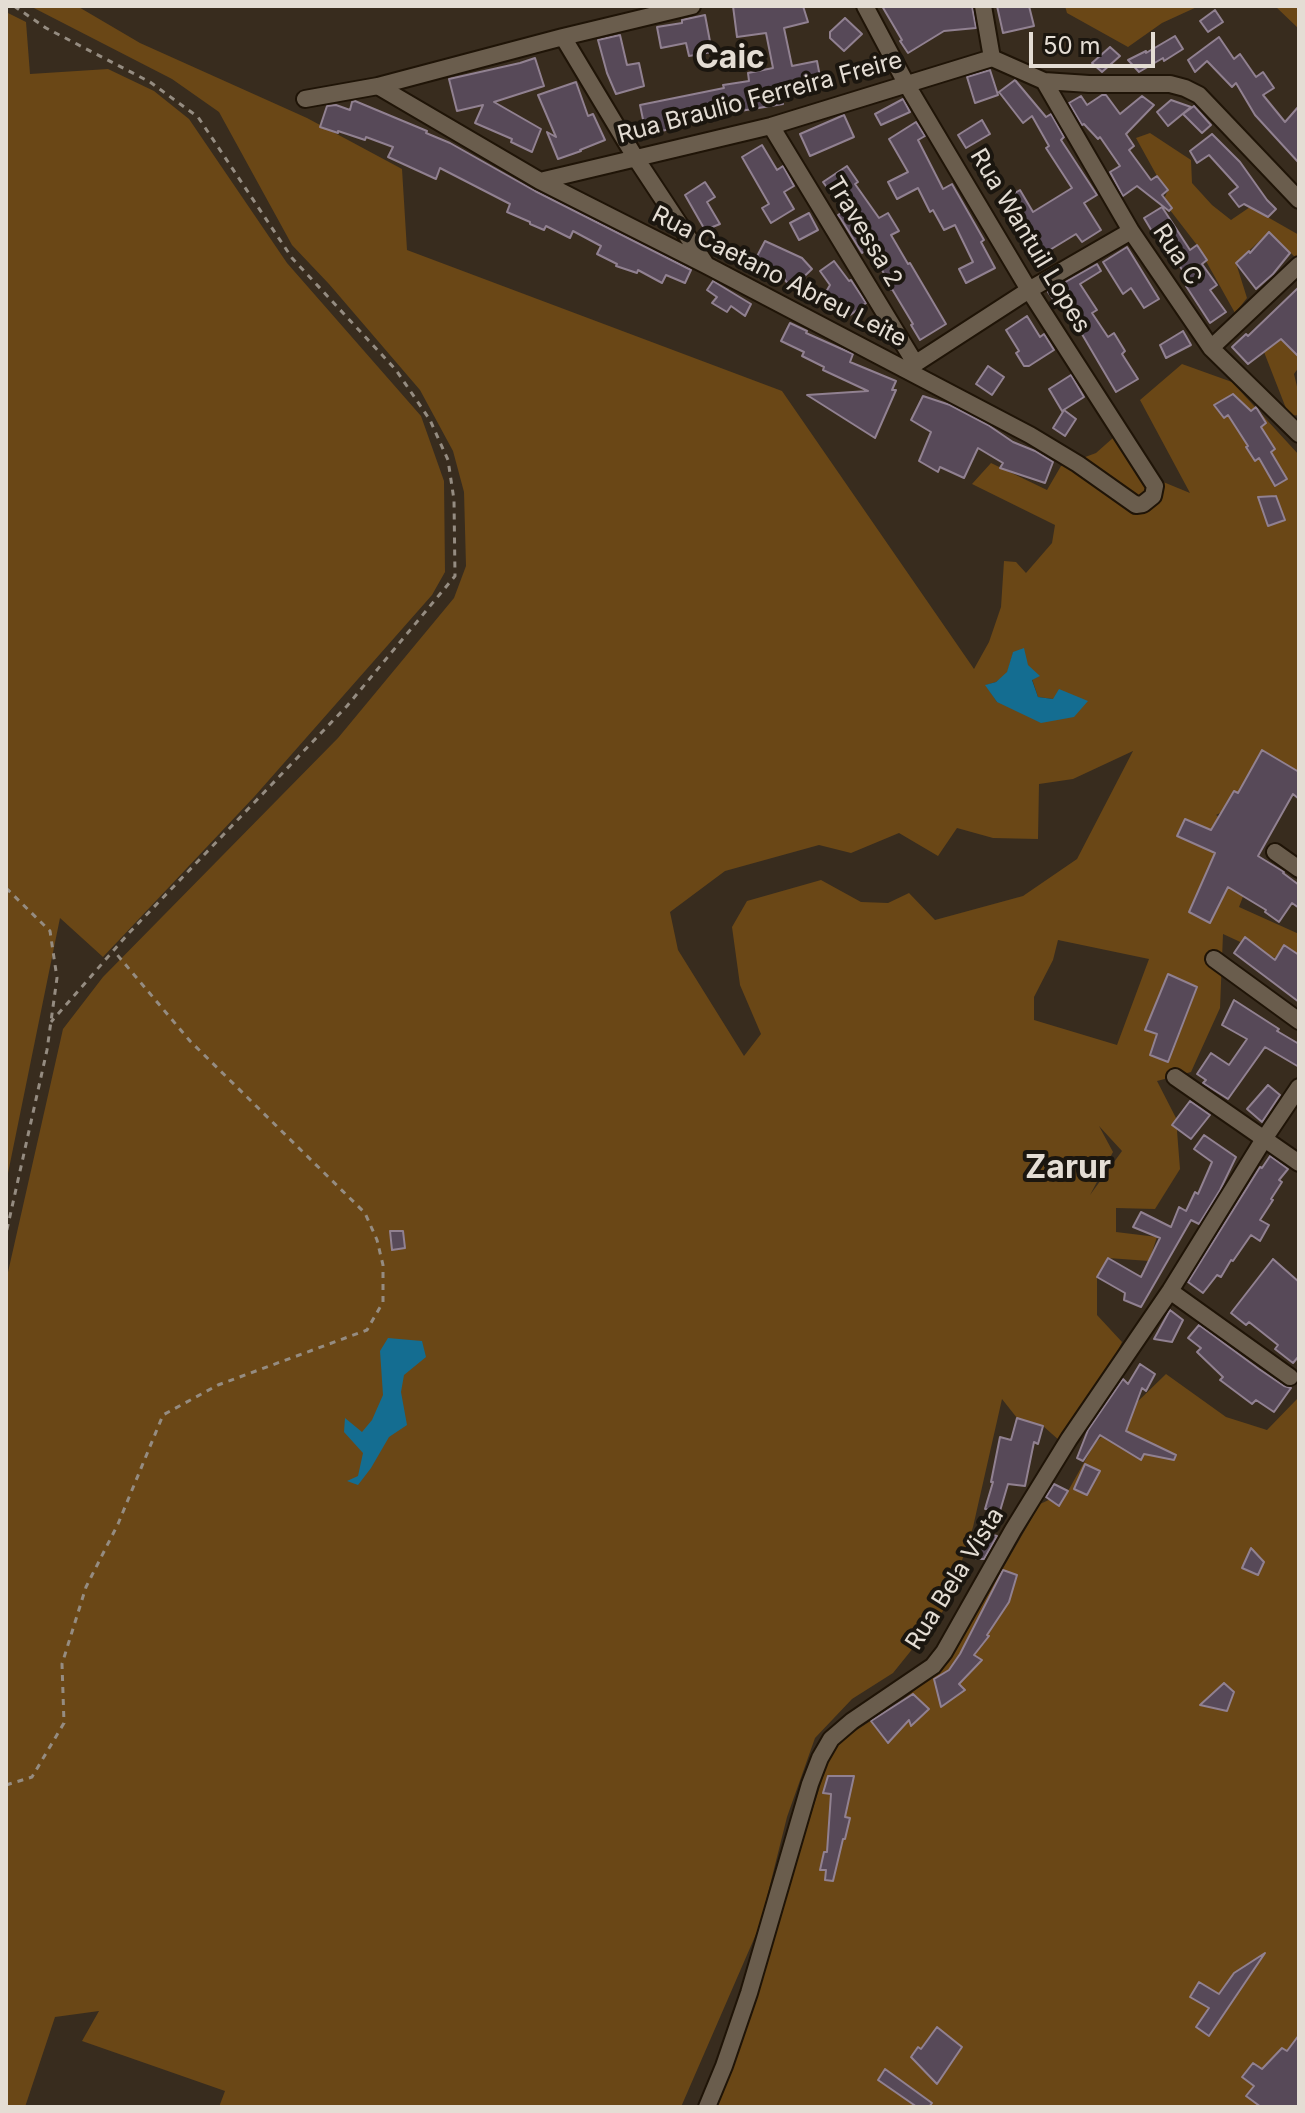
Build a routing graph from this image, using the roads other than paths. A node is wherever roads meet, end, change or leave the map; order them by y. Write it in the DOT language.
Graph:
graph roads {
  1 [pos="692,6"];
  2 [pos="865,6"];
  3 [pos="983,6"];
  4 [pos="563,37"];
  5 [pos="992,58"];
  6 [pos="1044,81"];
  7 [pos="907,85"];
  8 [pos="378,86"];
  9 [pos="305,99"];
  10 [pos="771,126"];
  11 [pos="635,157"];
  12 [pos="540,181"];
  13 [pos="1299,200"];
  14 [pos="1131,231"];
  15 [pos="706,265"];
  16 [pos="1299,265"];
  17 [pos="1029,290"];
  18 [pos="1211,348"];
  19 [pos="910,366"];
  20 [pos="1299,434"];
  21 [pos="1153,496"];
  22 [pos="1275,852"];
  23 [pos="1299,869"];
  24 [pos="1214,959"];
  25 [pos="1299,1021"];
  26 [pos="1175,1077"];
  27 [pos="1299,1087"];
  28 [pos="1264,1139"];
  29 [pos="1299,1163"];
  30 [pos="1170,1291"];
  31 [pos="1290,1377"];
  32 [pos="707,2107"];
  1 -- 4 [label="street"];
  2 -- 7 [label="street, Rua Wantuil Lopes"];
  3 -- 5 [label="street"];
  4 -- 8 [label="street"];
  4 -- 11 [label="street"];
  5 -- 6 [label="street"];
  5 -- 7 [label="street, Rua Braulio Ferreira Freire"];
  6 -- 13 [label="street"];
  6 -- 14 [label="street, Rua C"];
  7 -- 10 [label="street, Rua Braulio Ferreira Freire"];
  7 -- 17 [label="street, Rua Wantuil Lopes"];
  8 -- 9 [label="street"];
  8 -- 12 [label="street, Rua Caetano Abreu Leite"];
  10 -- 11 [label="street, Rua Braulio Ferreira Freire"];
  10 -- 19 [label="street, Travessa 2"];
  11 -- 12 [label="street, Rua Braulio Ferreira Freire"];
  11 -- 15 [label="street"];
  12 -- 15 [label="street, Rua Caetano Abreu Leite"];
  14 -- 17 [label="street"];
  14 -- 18 [label="street, Rua C"];
  15 -- 19 [label="street, Rua Caetano Abreu Leite"];
  16 -- 18 [label="street"];
  17 -- 19 [label="street"];
  17 -- 21 [label="street, Rua Wantuil Lopes"];
  18 -- 20 [label="street, Rua C"];
  19 -- 21 [label="street, Rua Caetano Abreu Leite"];
  22 -- 23 [label="street"];
  24 -- 25 [label="street"];
  26 -- 28 [label="street"];
  27 -- 28 [label="street, Rua Bela Vista"];
  28 -- 29 [label="street"];
  28 -- 30 [label="street, Rua Bela Vista"];
  30 -- 31 [label="street"];
  30 -- 32 [label="street, Rua Bela Vista"];
}
